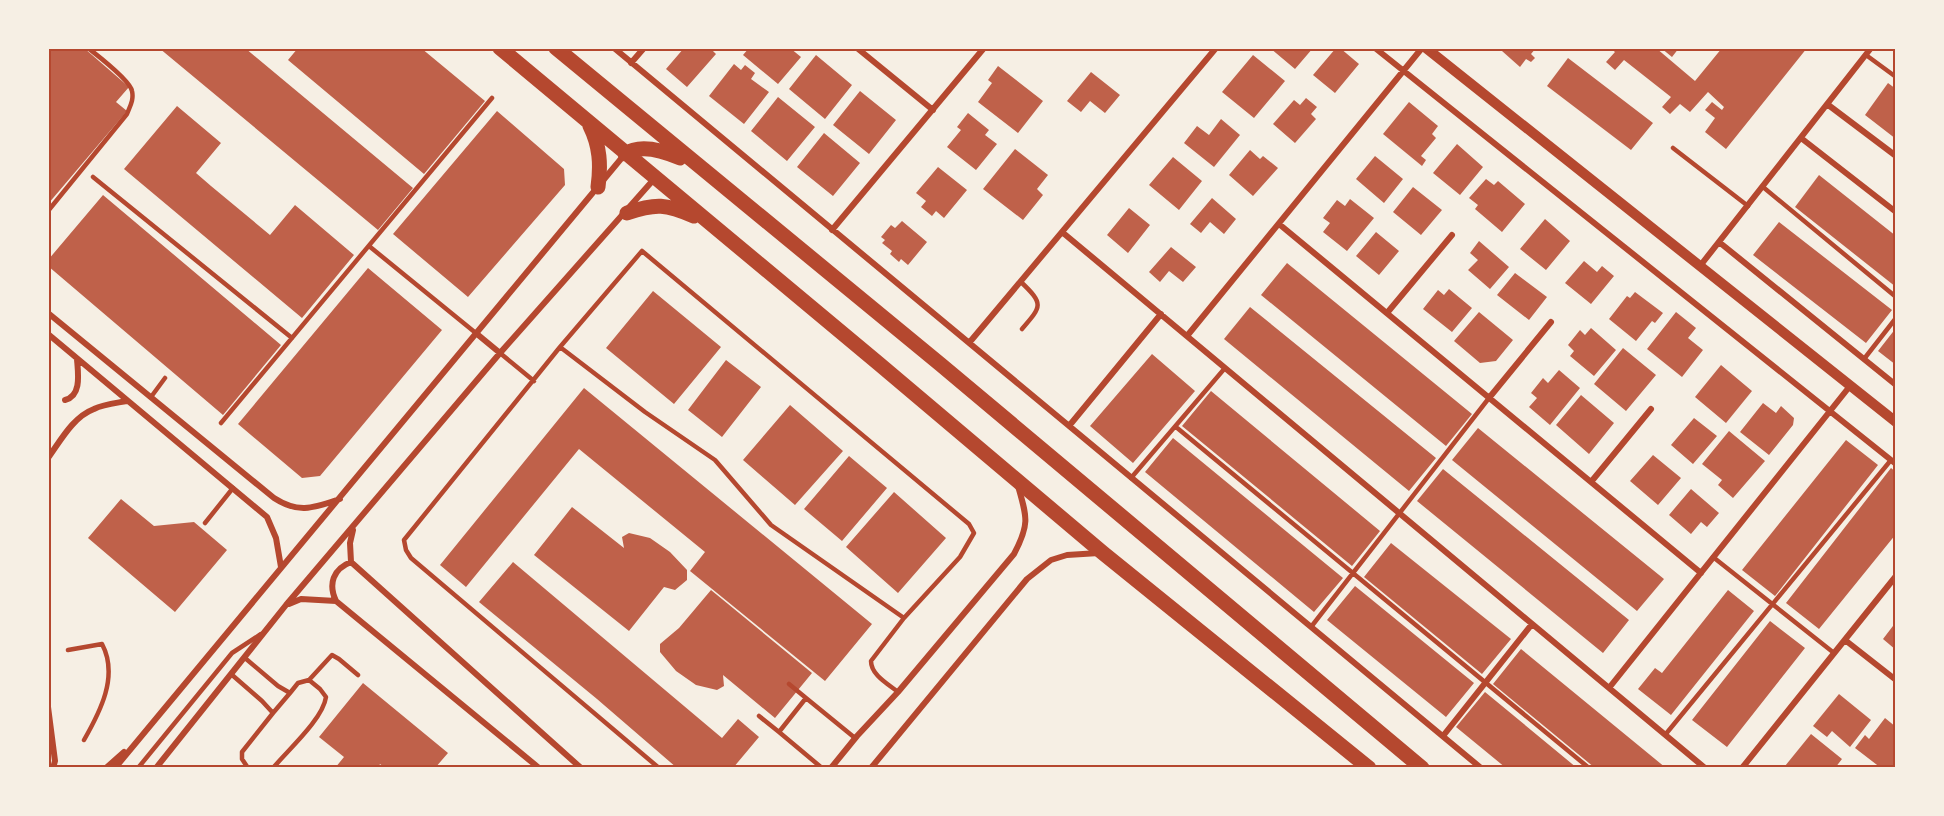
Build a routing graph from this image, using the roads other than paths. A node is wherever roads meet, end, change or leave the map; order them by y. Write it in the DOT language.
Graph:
graph roads {
  1 [pos="88,48"];
  2 [pos="500,48"];
  3 [pos="556,48"];
  4 [pos="614,48"];
  5 [pos="644,48"];
  6 [pos="857,48"];
  7 [pos="984,48"];
  8 [pos="1216,48"];
  9 [pos="1375,48"];
  10 [pos="1422,48"];
  11 [pos="1426,48"];
  12 [pos="1871,48"];
  13 [pos="1866,56"];
  14 [pos="632,63"];
  15 [pos="1403,71"];
  16 [pos="1896,77"];
  17 [pos="492,98"];
  18 [pos="620,102"];
  19 [pos="1827,104"];
  20 [pos="933,110"];
  21 [pos="589,123"];
  22 [pos="1801,138"];
  23 [pos="1673,148"];
  24 [pos="651,150"];
  25 [pos="626,154"];
  26 [pos="1896,156"];
  27 [pos="706,173"];
  28 [pos="93,177"];
  29 [pos="655,178"];
  30 [pos="598,187"];
  31 [pos="1763,187"];
  32 [pos="1748,206"];
  33 [pos="48,211"];
  34 [pos="627,213"];
  35 [pos="1896,213"];
  36 [pos="708,222"];
  37 [pos="1279,224"];
  38 [pos="832,230"];
  39 [pos="1062,232"];
  40 [pos="1452,234"];
  41 [pos="1719,242"];
  42 [pos="369,246"];
  43 [pos="1700,266"];
  44 [pos="1021,282"];
  45 [pos="1896,297"];
  46 [pos="48,313"];
  47 [pos="1387,313"];
  48 [pos="1161,314"];
  49 [pos="1896,318"];
  50 [pos="1551,322"];
  51 [pos="1022,329"];
  52 [pos="48,334"];
  53 [pos="477,334"];
  54 [pos="1187,336"];
  55 [pos="292,338"];
  56 [pos="969,344"];
  57 [pos="560,347"];
  58 [pos="500,353"];
  59 [pos="77,359"];
  60 [pos="1864,359"];
  61 [pos="1225,368"];
  62 [pos="165,378"];
  63 [pos="534,381"];
  64 [pos="1896,385"];
  65 [pos="1851,386"];
  66 [pos="151,397"];
  67 [pos="1489,398"];
  68 [pos="64,400"];
  69 [pos="127,401"];
  70 [pos="1651,409"];
  71 [pos="1831,411"];
  72 [pos="1896,422"];
  73 [pos="221,423"];
  74 [pos="1069,426"];
  75 [pos="1176,427"];
  76 [pos="48,458"];
  77 [pos="1893,462"];
  78 [pos="1015,478"];
  79 [pos="1131,478"];
  80 [pos="1591,482"];
  81 [pos="233,488"];
  82 [pos="340,498"];
  83 [pos="1399,513"];
  84 [pos="205,524"];
  85 [pos="356,524"];
  86 [pos="1103,553"];
  87 [pos="1713,558"];
  88 [pos="351,562"];
  89 [pos="282,567"];
  90 [pos="1353,573"];
  91 [pos="1701,573"];
  92 [pos="1896,576"];
  93 [pos="336,601"];
  94 [pos="286,605"];
  95 [pos="1772,605"];
  96 [pos="903,618"];
  97 [pos="1532,624"];
  98 [pos="1311,627"];
  99 [pos="266,631"];
  100 [pos="1845,640"];
  101 [pos="68,650"];
  102 [pos="1834,653"];
  103 [pos="245,657"];
  104 [pos="231,674"];
  105 [pos="358,675"];
  106 [pos="309,680"];
  107 [pos="1896,680"];
  108 [pos="1485,682"];
  109 [pos="789,684"];
  110 [pos="1609,688"];
  111 [pos="898,692"];
  112 [pos="290,693"];
  113 [pos="806,698"];
  114 [pos="48,707"];
  115 [pos="273,713"];
  116 [pos="759,716"];
  117 [pos="779,732"];
  118 [pos="1665,735"];
  119 [pos="1443,736"];
  120 [pos="855,738"];
  121 [pos="84,740"];
  122 [pos="135,742"];
  123 [pos="53,768"];
  124 [pos="106,768"];
  125 [pos="115,768"];
  126 [pos="138,768"];
  127 [pos="156,768"];
  128 [pos="248,768"];
  129 [pos="273,768"];
  130 [pos="539,768"];
  131 [pos="581,768"];
  132 [pos="659,768"];
  133 [pos="822,768"];
  134 [pos="831,768"];
  135 [pos="871,768"];
  136 [pos="1369,768"];
  137 [pos="1422,768"];
  138 [pos="1481,768"];
  139 [pos="1589,768"];
  140 [pos="1705,768"];
  141 [pos="1742,768"];
  1 -- 33 [label="lane"];
  2 -- 21 [label="main road"];
  3 -- 18 [label="main road"];
  4 -- 14 [label="street"];
  5 -- 14 [label="street"];
  6 -- 20 [label="street"];
  7 -- 20 [label="street"];
  8 -- 39 [label="street"];
  9 -- 15 [label="street"];
  10 -- 15 [label="street"];
  11 -- 43 [label="street"];
  12 -- 13 [label="street"];
  13 -- 16 [label="lane"];
  13 -- 19 [label="street"];
  14 -- 38 [label="street"];
  15 -- 37 [label="street"];
  15 -- 71 [label="street"];
  17 -- 42 [label="lane"];
  18 -- 24 [label="main road"];
  18 -- 27 [label="main road"];
  19 -- 22 [label="street"];
  19 -- 26 [label="street"];
  20 -- 38 [label="street"];
  21 -- 25 [label="main road"];
  21 -- 30 [label="main road"];
  22 -- 31 [label="street"];
  22 -- 35 [label="street"];
  23 -- 32 [label="lane"];
  24 -- 25 [label="main road"];
  24 -- 27 [label="main road"];
  24 -- 29 [label="main road"];
  25 -- 29 [label="main road"];
  25 -- 30 [label="street"];
  27 -- 137 [label="main road"];
  28 -- 55 [label="lane"];
  29 -- 34 [label="street"];
  29 -- 36 [label="main road"];
  30 -- 53 [label="street"];
  31 -- 32 [label="street"];
  31 -- 45 [label="lane"];
  32 -- 41 [label="street"];
  34 -- 36 [label="main road"];
  34 -- 58 [label="street"];
  36 -- 78 [label="main road"];
  37 -- 47 [label="street"];
  37 -- 54 [label="street"];
  38 -- 56 [label="street"];
  39 -- 44 [label="street"];
  39 -- 48 [label="street"];
  40 -- 47 [label="street"];
  41 -- 43 [label="street"];
  41 -- 60 [label="street"];
  42 -- 53 [label="lane"];
  42 -- 55 [label="lane"];
  43 -- 65 [label="street"];
  44 -- 51 [label="lane"];
  44 -- 56 [label="street"];
  46 -- 66 [label="street"];
  47 -- 67 [label="street"];
  48 -- 54 [label="street"];
  48 -- 74 [label="street"];
  49 -- 60 [label="lane"];
  50 -- 67 [label="street"];
  52 -- 59 [label="street"];
  53 -- 58 [label="street"];
  53 -- 82 [label="street"];
  54 -- 61 [label="street"];
  55 -- 73 [label="lane"];
  56 -- 74 [label="street"];
  57 -- 63 [label="lane"];
  57 -- 96 [label="lane"];
  57 -- 96 [label="lane"];
  58 -- 63 [label="lane"];
  58 -- 85 [label="street"];
  59 -- 68 [label="street"];
  59 -- 69 [label="street"];
  60 -- 64 [label="street"];
  61 -- 75 [label="lane"];
  61 -- 83 [label="street"];
  62 -- 66 [label="lane"];
  63 -- 132 [label="lane"];
  65 -- 71 [label="street"];
  65 -- 72 [label="street"];
  66 -- 82 [label="street"];
  67 -- 80 [label="street"];
  67 -- 83 [label="lane"];
  69 -- 76 [label="street"];
  69 -- 81 [label="street"];
  70 -- 80 [label="street"];
  71 -- 77 [label="street"];
  71 -- 87 [label="street"];
  74 -- 79 [label="street"];
  75 -- 79 [label="lane"];
  75 -- 90 [label="lane"];
  77 -- 95 [label="lane"];
  78 -- 86 [label="main road"];
  78 -- 111 [label="street"];
  79 -- 98 [label="street"];
  80 -- 91 [label="street"];
  81 -- 84 [label="lane"];
  81 -- 89 [label="street"];
  82 -- 89 [label="street"];
  83 -- 90 [label="lane"];
  83 -- 97 [label="street"];
  85 -- 88 [label="street"];
  85 -- 94 [label="street"];
  86 -- 135 [label="street"];
  86 -- 136 [label="main road"];
  87 -- 91 [label="street"];
  87 -- 95 [label="lane"];
  88 -- 93 [label="street"];
  88 -- 131 [label="street"];
  89 -- 122 [label="street"];
  90 -- 98 [label="lane"];
  90 -- 108 [label="lane"];
  91 -- 110 [label="street"];
  92 -- 100 [label="street"];
  93 -- 94 [label="street"];
  93 -- 130 [label="street"];
  94 -- 99 [label="street"];
  95 -- 102 [label="lane"];
  95 -- 118 [label="lane"];
  96 -- 111 [label="lane"];
  97 -- 108 [label="street"];
  97 -- 110 [label="street"];
  98 -- 119 [label="street"];
  99 -- 103 [label="street"];
  99 -- 126 [label="lane"];
  100 -- 102 [label="street"];
  100 -- 107 [label="street"];
  101 -- 121 [label="lane"];
  102 -- 141 [label="street"];
  103 -- 104 [label="street"];
  103 -- 112 [label="lane"];
  104 -- 115 [label="lane"];
  104 -- 127 [label="street"];
  105 -- 106 [label="lane"];
  106 -- 112 [label="lane"];
  106 -- 129 [label="lane"];
  108 -- 119 [label="street"];
  108 -- 139 [label="lane"];
  109 -- 113 [label="lane"];
  110 -- 118 [label="street"];
  111 -- 120 [label="street"];
  112 -- 115 [label="lane"];
  113 -- 117 [label="lane"];
  113 -- 120 [label="lane"];
  114 -- 123 [label="street"];
  115 -- 128 [label="lane"];
  116 -- 117 [label="lane"];
  117 -- 133 [label="lane"];
  118 -- 140 [label="street"];
  119 -- 138 [label="street"];
  120 -- 134 [label="street"];
  122 -- 124 [label="street"];
  122 -- 125 [label="street"];
}
